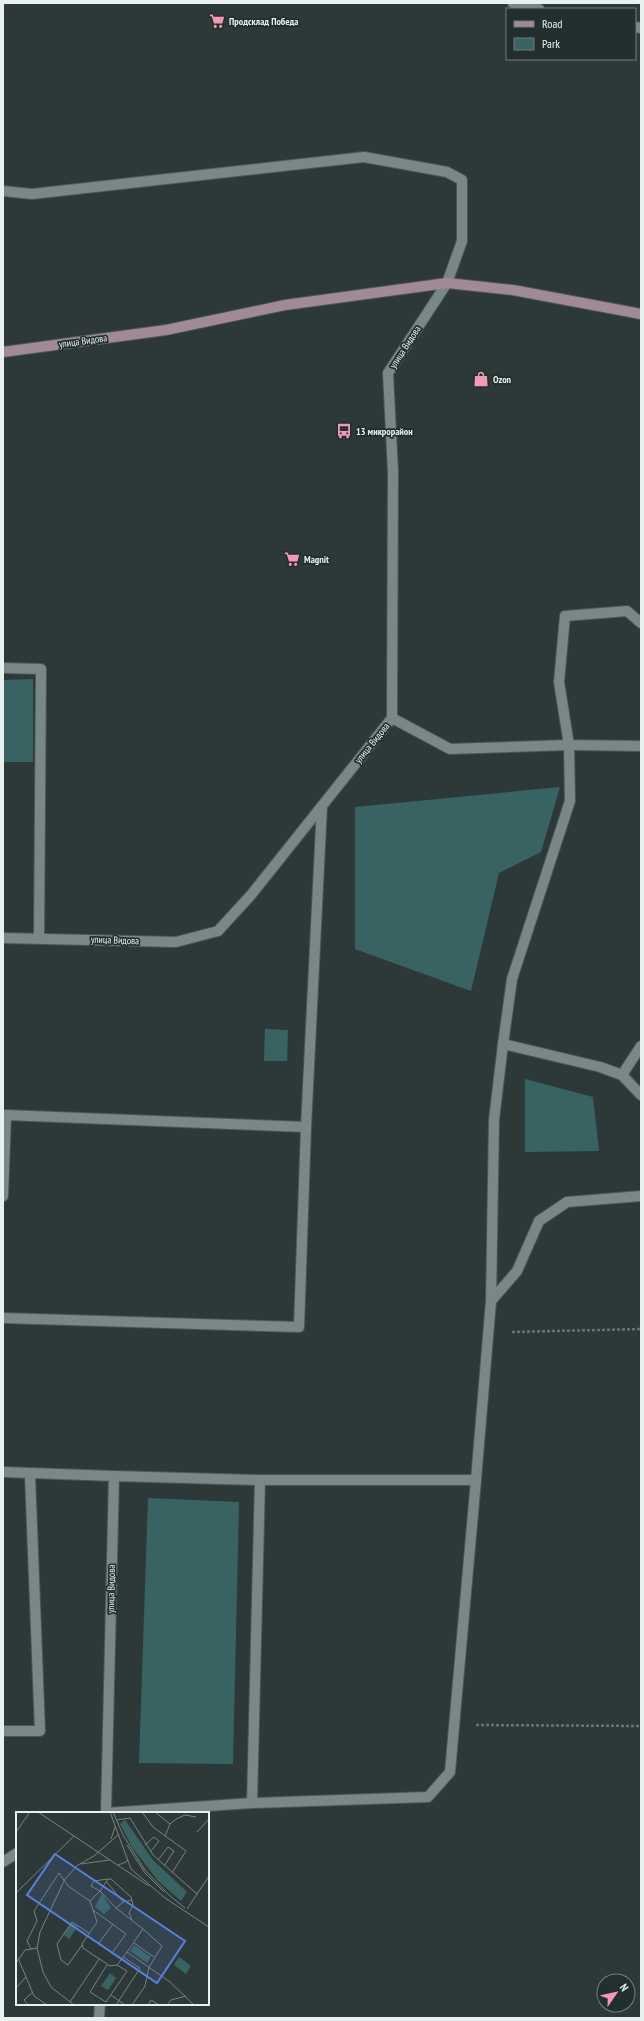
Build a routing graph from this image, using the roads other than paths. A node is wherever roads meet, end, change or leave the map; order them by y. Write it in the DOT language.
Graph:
graph roads {
  1 [pos="513,3"];
  2 [pos="535,8"];
  3 [pos="3,191"];
  4 [pos="447,283"];
  5 [pos="641,314"];
  6 [pos="3,352"];
  7 [pos="641,623"];
  8 [pos="3,668"];
  9 [pos="392,718"];
  10 [pos="568,746"];
  11 [pos="641,746"];
  12 [pos="322,806"];
  13 [pos="3,938"];
  14 [pos="39,938"];
  15 [pos="503,1044"];
  16 [pos="641,1046"];
  17 [pos="622,1075"];
  18 [pos="641,1095"];
  19 [pos="306,1127"];
  20 [pos="3,1196"];
  21 [pos="641,1196"];
  22 [pos="491,1301"];
  23 [pos="3,1318"];
  24 [pos="3,1472"];
  25 [pos="30,1474"];
  26 [pos="114,1476"];
  27 [pos="260,1480"];
  28 [pos="476,1480"];
  29 [pos="3,1731"];
  30 [pos="252,1803"];
  31 [pos="106,1812"];
  32 [pos="121,1812"];
  33 [pos="16,1854"];
  34 [pos="3,1862"];
  35 [pos="100,2005"];
  36 [pos="99,2018"];
  1 -- 2 [label="street"];
  3 -- 4 [label="street"];
  4 -- 5 [label="street, улица Видова"];
  4 -- 6 [label="street, улица Видова"];
  4 -- 9 [label="street, улица Видова"];
  7 -- 10 [label="street"];
  8 -- 14 [label="street"];
  9 -- 10 [label="street"];
  9 -- 12 [label="street, улица Видова"];
  10 -- 11 [label="street"];
  10 -- 15 [label="street"];
  12 -- 14 [label="street, улица Видова"];
  12 -- 19 [label="street"];
  13 -- 14 [label="street, улица Видова"];
  15 -- 17 [label="street"];
  15 -- 22 [label="street"];
  16 -- 17 [label="street"];
  17 -- 18 [label="street"];
  19 -- 20 [label="street"];
  19 -- 23 [label="street"];
  21 -- 22 [label="street"];
  22 -- 28 [label="street"];
  24 -- 25 [label="street"];
  25 -- 26 [label="street"];
  25 -- 29 [label="street"];
  26 -- 27 [label="street"];
  26 -- 31 [label="street, улица Видова"];
  27 -- 28 [label="street"];
  27 -- 30 [label="street"];
  28 -- 30 [label="street"];
  30 -- 32 [label="street"];
  33 -- 34 [label="street"];
  35 -- 36 [label="street"];
}
